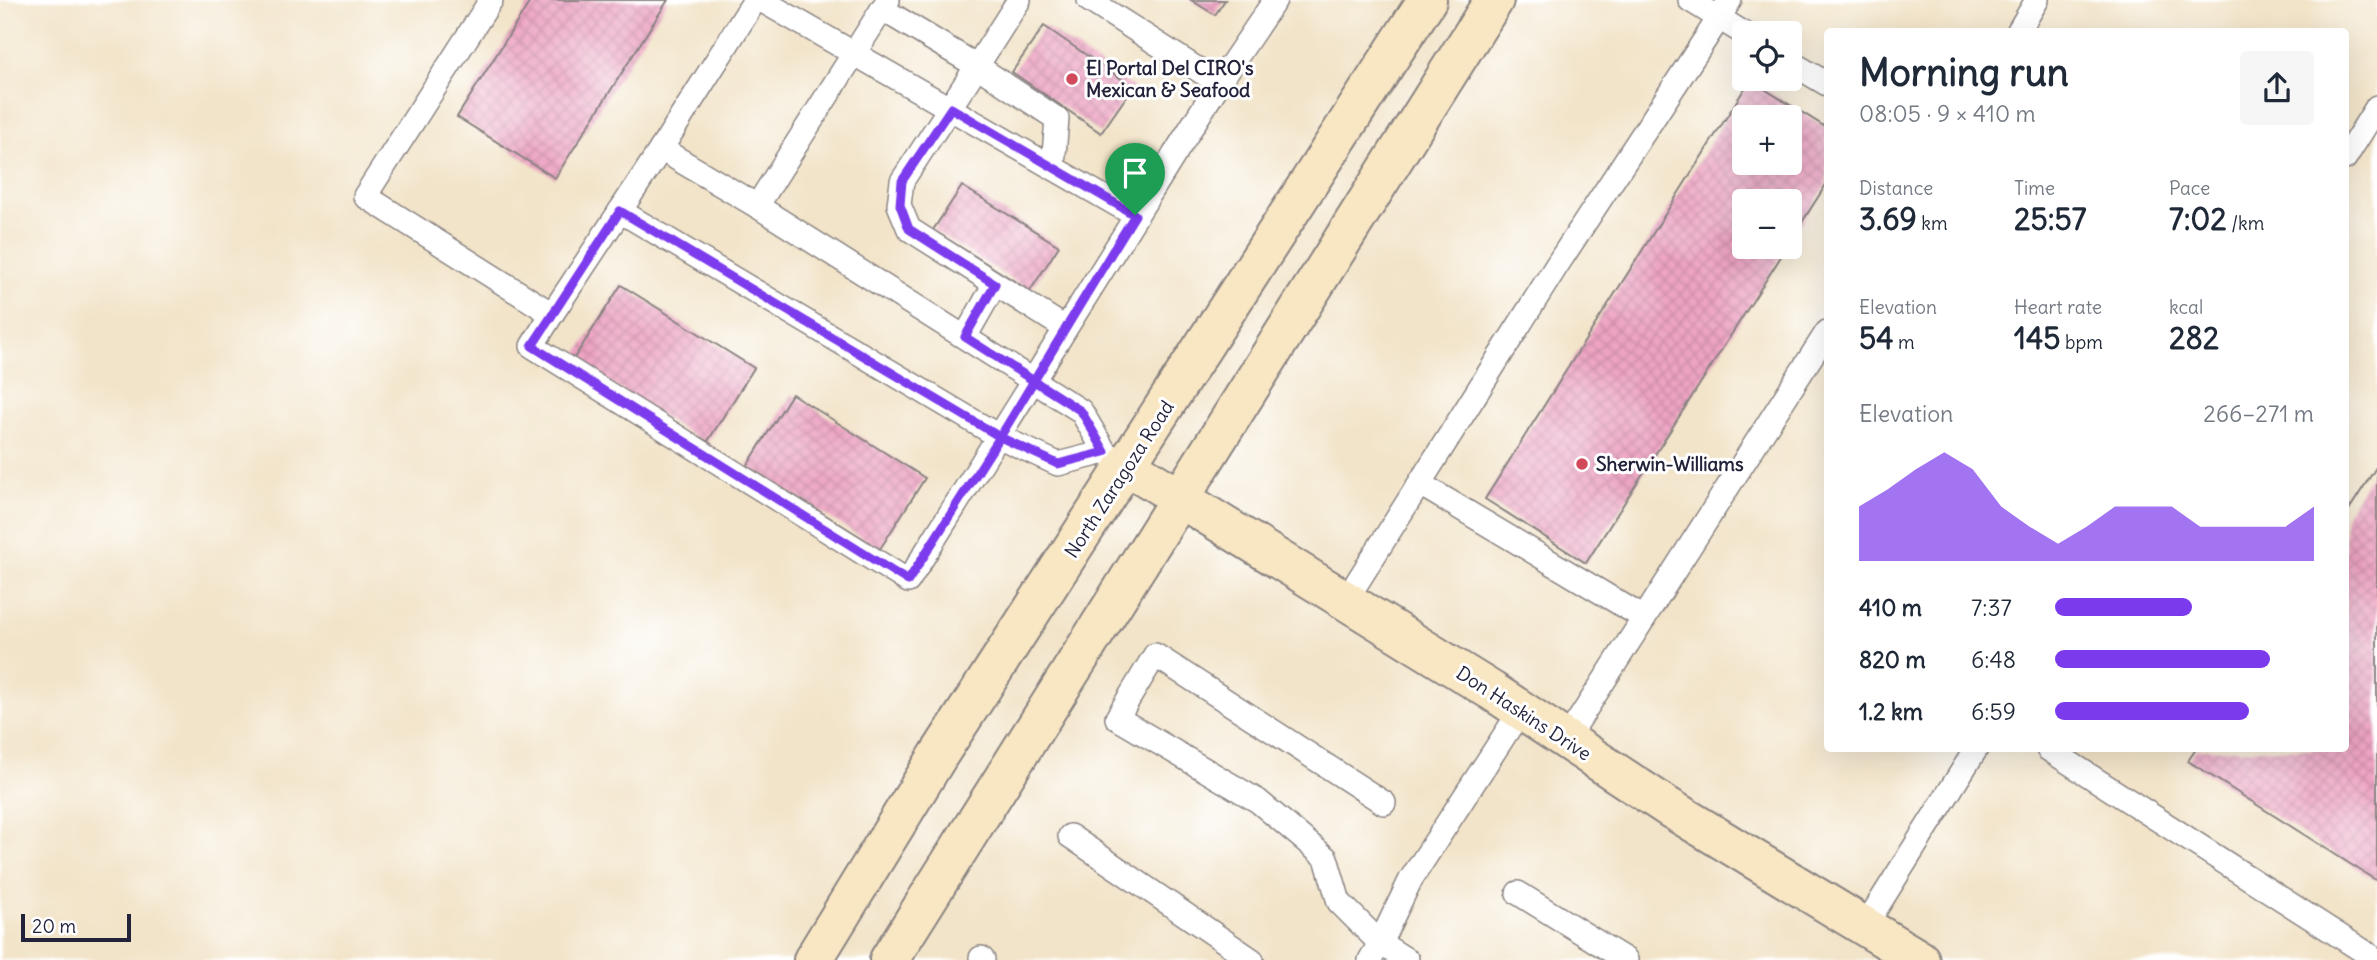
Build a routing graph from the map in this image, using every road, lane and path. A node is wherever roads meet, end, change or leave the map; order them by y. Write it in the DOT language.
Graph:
graph roads {
  1 [pos="491,0"];
  2 [pos="755,0"];
  3 [pos="761,0"];
  4 [pos="1018,0"];
  5 [pos="1088,0"];
  6 [pos="1275,0"];
  7 [pos="1427,0"];
  8 [pos="1494,0"];
  9 [pos="1690,0"];
  10 [pos="2037,0"];
  11 [pos="885,5"];
  12 [pos="1724,9"];
  13 [pos="2020,28"];
  14 [pos="855,53"];
  15 [pos="977,66"];
  16 [pos="1802,69"];
  17 [pos="1824,82"];
  18 [pos="1219,83"];
  19 [pos="2377,107"];
  20 [pos="951,108"];
  21 [pos="661,149"];
  22 [pos="2349,152"];
  23 [pos="1053,166"];
  24 [pos="757,206"];
  25 [pos="620,211"];
  26 [pos="1135,215"];
  27 [pos="995,284"];
  28 [pos="552,314"];
  29 [pos="1065,328"];
  30 [pos="1824,336"];
  31 [pos="965,337"];
  32 [pos="1034,381"];
  33 [pos="1000,437"];
  34 [pos="1117,459"];
  35 [pos="1420,484"];
  36 [pos="1179,498"];
  37 [pos="1346,600"];
  38 [pos="1644,618"];
  39 [pos="1521,710"];
  40 [pos="1566,740"];
  41 [pos="1974,752"];
  42 [pos="2053,752"];
  43 [pos="1384,803"];
  44 [pos="1070,836"];
  45 [pos="1518,893"];
  46 [pos="1865,926"];
  47 [pos="1375,951"];
  48 [pos="813,960"];
  49 [pos="889,960"];
  50 [pos="1252,960"];
  51 [pos="1407,960"];
  52 [pos="1626,960"];
  53 [pos="1920,960"];
  54 [pos="2377,960"];
  1 -- 28 [label="lane"];
  2 -- 21 [label="lane"];
  3 -- 14 [label="lane"];
  4 -- 15 [label="lane"];
  5 -- 18 [label="lane"];
  6 -- 18 [label="lane"];
  7 -- 34 [label="main road, North Zaragoza Road"];
  8 -- 36 [label="main road"];
  9 -- 12 [label="lane"];
  10 -- 13 [label="lane"];
  11 -- 14 [label="lane"];
  11 -- 15 [label="lane"];
  12 -- 35 [label="lane"];
  14 -- 20 [label="lane"];
  14 -- 24 [label="lane"];
  15 -- 20 [label="lane"];
  15 -- 23 [label="lane"];
  16 -- 17 [label="lane"];
  18 -- 26 [label="lane"];
  19 -- 22 [label="lane"];
  20 -- 23 [label="lane"];
  20 -- 27 [label="lane"];
  21 -- 24 [label="lane"];
  21 -- 25 [label="lane"];
  23 -- 26 [label="lane"];
  24 -- 31 [label="lane"];
  25 -- 28 [label="lane"];
  25 -- 33 [label="lane"];
  26 -- 29 [label="lane"];
  27 -- 29 [label="lane"];
  27 -- 31 [label="lane"];
  28 -- 33 [label="lane"];
  29 -- 32 [label="lane"];
  30 -- 38 [label="lane"];
  31 -- 32 [label="lane"];
  32 -- 33 [label="lane"];
  32 -- 34 [label="lane"];
  33 -- 34 [label="lane"];
  34 -- 36 [label="main road, Don Haskins Drive"];
  34 -- 48 [label="main road, North Zaragoza Road"];
  35 -- 37 [label="lane"];
  35 -- 38 [label="lane"];
  36 -- 37 [label="main road, Don Haskins Drive"];
  36 -- 49 [label="main road"];
  37 -- 39 [label="main road, Don Haskins Drive"];
  38 -- 40 [label="lane"];
  39 -- 40 [label="main road, Don Haskins Drive"];
  39 -- 47 [label="lane"];
  40 -- 46 [label="main road, Don Haskins Drive"];
  41 -- 46 [label="lane"];
  42 -- 54 [label="lane"];
  43 -- 47 [label="lane"];
  44 -- 50 [label="lane"];
  45 -- 52 [label="lane"];
  46 -- 53 [label="main road, Don Haskins Drive"];
  47 -- 51 [label="lane"];
}
